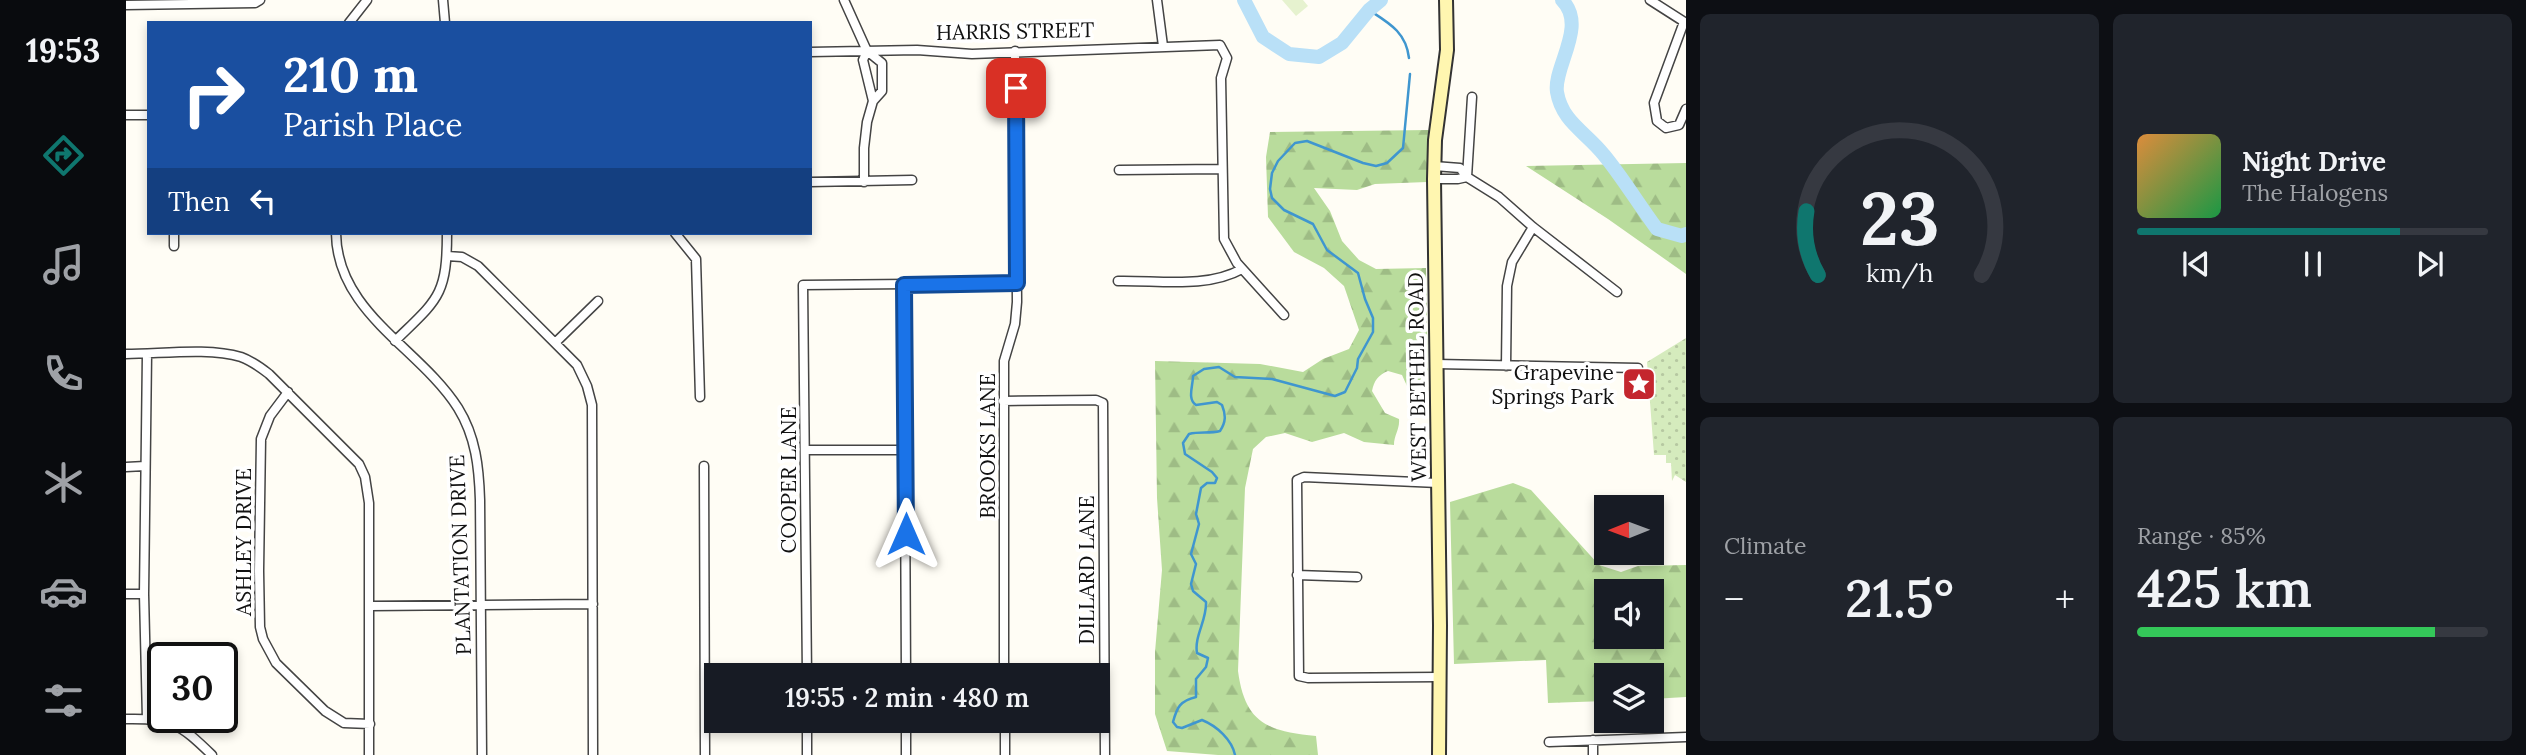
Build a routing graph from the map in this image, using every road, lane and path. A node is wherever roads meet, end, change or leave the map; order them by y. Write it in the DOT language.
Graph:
graph roads {
  1 [pos="367,0"];
  2 [pos="443,0"];
  3 [pos="844,0"];
  4 [pos="1157,0"];
  5 [pos="1446,0"];
  6 [pos="1650,0"];
  7 [pos="258,1"];
  8 [pos="164,2"];
  9 [pos="126,5"];
  10 [pos="351,21"];
  11 [pos="445,21"];
  12 [pos="1685,22"];
  13 [pos="1163,46"];
  14 [pos="867,51"];
  15 [pos="1015,51"];
  16 [pos="812,52"];
  17 [pos="1472,97"];
  18 [pos="873,101"];
  19 [pos="1686,109"];
  20 [pos="126,115"];
  21 [pos="147,115"];
  22 [pos="1222,169"];
  23 [pos="1119,170"];
  24 [pos="1434,172"];
  25 [pos="1467,177"];
  26 [pos="912,180"];
  27 [pos="812,182"];
  28 [pos="864,182"];
  29 [pos="1533,227"];
  30 [pos="174,235"];
  31 [pos="336,235"];
  32 [pos="447,235"];
  33 [pos="677,235"];
  34 [pos="174,246"];
  35 [pos="447,256"];
  36 [pos="1242,269"];
  37 [pos="1118,281"];
  38 [pos="1017,283"];
  39 [pos="904,285"];
  40 [pos="1617,292"];
  41 [pos="598,300"];
  42 [pos="1284,315"];
  43 [pos="395,341"];
  44 [pos="555,344"];
  45 [pos="126,354"];
  46 [pos="147,354"];
  47 [pos="1436,364"];
  48 [pos="1506,366"];
  49 [pos="1638,368"];
  50 [pos="288,392"];
  51 [pos="700,397"];
  52 [pos="1003,401"];
  53 [pos="806,450"];
  54 [pos="905,450"];
  55 [pos="145,466"];
  56 [pos="704,466"];
  57 [pos="126,467"];
  58 [pos="1438,483"];
  59 [pos="1297,575"];
  60 [pos="1357,577"];
  61 [pos="126,594"];
  62 [pos="145,594"];
  63 [pos="593,604"];
  64 [pos="481,605"];
  65 [pos="370,606"];
  66 [pos="807,663"];
  67 [pos="906,663"];
  68 [pos="1004,663"];
  69 [pos="1439,677"];
  70 [pos="126,719"];
  71 [pos="147,719"];
  72 [pos="369,724"];
  73 [pos="187,733"];
  74 [pos="807,733"];
  75 [pos="906,733"];
  76 [pos="1004,733"];
  77 [pos="1686,737"];
  78 [pos="1592,740"];
  79 [pos="1549,742"];
  80 [pos="212,755"];
  81 [pos="369,755"];
  82 [pos="482,755"];
  83 [pos="593,755"];
  84 [pos="705,755"];
  85 [pos="807,755"];
  86 [pos="906,755"];
  87 [pos="1005,755"];
  88 [pos="1105,755"];
  89 [pos="1439,755"];
  90 [pos="1593,755"];
  1 -- 10 [label="street"];
  2 -- 11 [label="street"];
  3 -- 14 [label="street"];
  4 -- 13 [label="street"];
  5 -- 24 [label="main road, WEST BETHEL ROAD"];
  6 -- 12 [label="street"];
  7 -- 8 [label="street"];
  8 -- 9 [label="street"];
  12 -- 19 [label="street"];
  13 -- 15 [label="street, HARRIS STREET"];
  13 -- 22 [label="street, HARRIS STREET"];
  14 -- 15 [label="street, HARRIS STREET"];
  14 -- 16 [label="street, HARRIS STREET"];
  14 -- 18 [label="street"];
  14 -- 18 [label="street"];
  15 -- 38 [label="street, BROOKS LANE"];
  17 -- 25 [label="street"];
  18 -- 28 [label="street"];
  20 -- 21 [label="street"];
  22 -- 23 [label="street"];
  22 -- 36 [label="street"];
  24 -- 25 [label="street"];
  24 -- 47 [label="main road, WEST BETHEL ROAD"];
  25 -- 29 [label="street"];
  26 -- 28 [label="street"];
  27 -- 28 [label="street"];
  29 -- 40 [label="street"];
  29 -- 48 [label="street"];
  30 -- 34 [label="street"];
  31 -- 43 [label="street, PLANTATION DRIVE"];
  32 -- 35 [label="street"];
  33 -- 51 [label="street"];
  35 -- 43 [label="street"];
  35 -- 44 [label="street"];
  36 -- 37 [label="street"];
  36 -- 42 [label="street"];
  38 -- 39 [label="street"];
  38 -- 52 [label="street, BROOKS LANE"];
  39 -- 53 [label="street, COOPER LANE"];
  39 -- 54 [label="street"];
  41 -- 44 [label="street"];
  43 -- 64 [label="street, PLANTATION DRIVE"];
  44 -- 63 [label="street"];
  45 -- 46 [label="street"];
  46 -- 50 [label="street"];
  46 -- 55 [label="street"];
  47 -- 48 [label="street"];
  47 -- 58 [label="main road, WEST BETHEL ROAD"];
  48 -- 49 [label="street"];
  50 -- 65 [label="street"];
  50 -- 72 [label="street, ASHLEY DRIVE"];
  52 -- 68 [label="street, BROOKS LANE"];
  52 -- 88 [label="street, DILLARD LANE"];
  53 -- 54 [label="street"];
  53 -- 66 [label="street, COOPER LANE"];
  54 -- 67 [label="street"];
  55 -- 57 [label="street"];
  55 -- 62 [label="street"];
  56 -- 84 [label="street"];
  58 -- 59 [label="street"];
  58 -- 69 [label="main road, WEST BETHEL ROAD"];
  59 -- 60 [label="street"];
  59 -- 69 [label="street"];
  61 -- 62 [label="street"];
  62 -- 71 [label="street"];
  63 -- 64 [label="street"];
  63 -- 83 [label="street"];
  64 -- 65 [label="street"];
  64 -- 82 [label="street, PLANTATION DRIVE"];
  65 -- 72 [label="street"];
  69 -- 89 [label="main road, WEST BETHEL ROAD"];
  70 -- 71 [label="street"];
  72 -- 81 [label="street"];
  73 -- 80 [label="street"];
  74 -- 85 [label="street"];
  75 -- 86 [label="street"];
  76 -- 87 [label="street"];
  77 -- 78 [label="street"];
  78 -- 79 [label="street"];
  78 -- 90 [label="street"];
}
